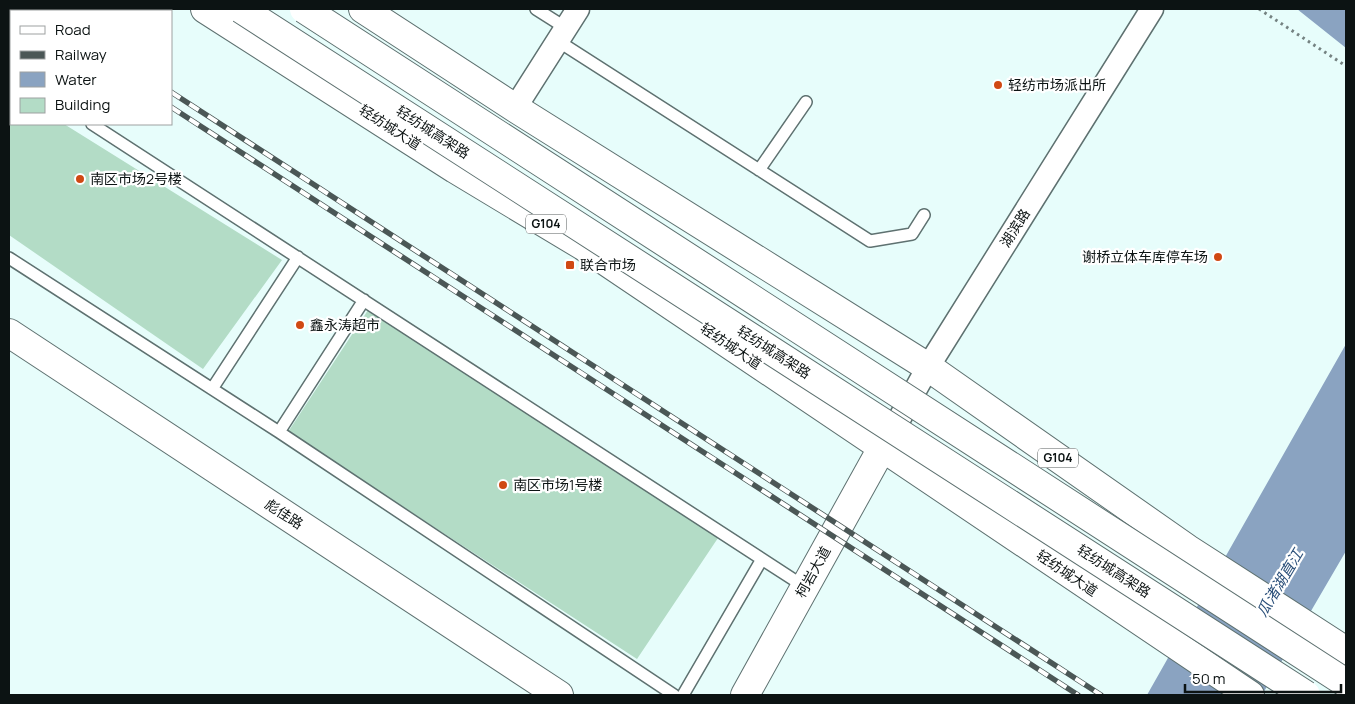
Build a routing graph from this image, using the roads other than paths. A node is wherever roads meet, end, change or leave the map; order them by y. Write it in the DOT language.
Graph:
graph roads {
  1 [pos="205,9"];
  2 [pos="241,9"];
  3 [pos="304,9"];
  4 [pos="363,9"];
  5 [pos="536,9"];
  6 [pos="578,9"];
  7 [pos="1152,9"];
  8 [pos="562,35"];
  9 [pos="806,102"];
  10 [pos="515,108"];
  11 [pos="94,125"];
  12 [pos="758,170"];
  13 [pos="924,215"];
  14 [pos="298,257"];
  15 [pos="9,258"];
  16 [pos="364,300"];
  17 [pos="9,333"];
  18 [pos="928,367"];
  19 [pos="212,389"];
  20 [pos="279,432"];
  21 [pos="882,448"];
  22 [pos="762,559"];
  23 [pos="805,587"];
  24 [pos="1344,650"];
  25 [pos="1346,683"];
  26 [pos="559,695"];
  27 [pos="674,695"];
  28 [pos="683,695"];
  29 [pos="745,695"];
  30 [pos="1250,695"];
  31 [pos="1306,695"];
  1 -- 21 [label="main road, 轻纺城大道 / G104"];
  2 -- 31 [label="main road, 轻纺城高架路, bridge"];
  3 -- 25 [label="main road, bridge"];
  4 -- 10 [label="main road, G104"];
  5 -- 8 [label="lane"];
  6 -- 8 [label="street"];
  7 -- 18 [label="street, 湖滨路"];
  8 -- 10 [label="street"];
  8 -- 12 [label="lane"];
  9 -- 12 [label="lane"];
  10 -- 18 [label="main road, G104"];
  11 -- 14 [label="lane"];
  12 -- 13 [label="lane"];
  14 -- 16 [label="lane"];
  14 -- 19 [label="lane"];
  15 -- 19 [label="lane"];
  16 -- 20 [label="lane"];
  16 -- 22 [label="lane"];
  17 -- 26 [label="main road, 彪佳路"];
  18 -- 21 [label="street, 湖滨路"];
  18 -- 24 [label="main road, G104"];
  19 -- 20 [label="lane"];
  20 -- 27 [label="lane"];
  21 -- 23 [label="main road, 柯岩大道"];
  21 -- 30 [label="main road, 轻纺城大道 / G104"];
  22 -- 23 [label="lane"];
  22 -- 28 [label="lane"];
  23 -- 29 [label="main road, 柯岩大道"];
}
